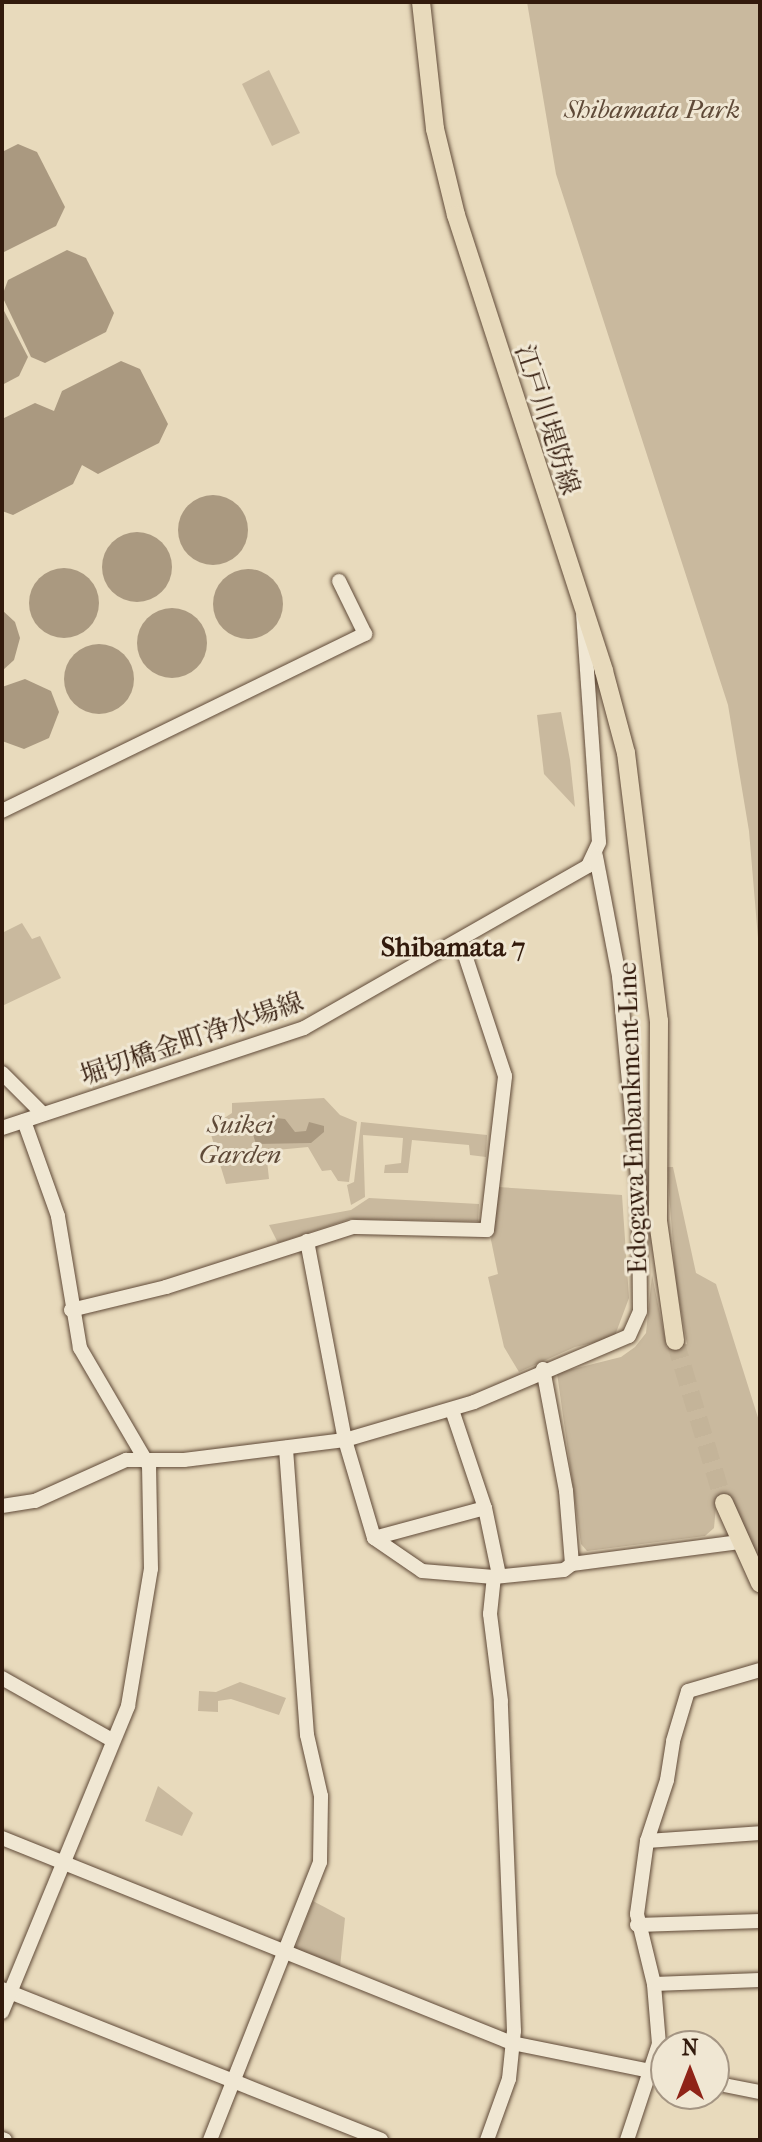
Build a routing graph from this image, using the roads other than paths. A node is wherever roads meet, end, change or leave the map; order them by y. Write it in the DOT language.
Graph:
graph roads {
  1 [pos="421,2"];
  2 [pos="339,581"];
  3 [pos="583,612"];
  4 [pos="2,811"];
  5 [pos="596,856"];
  6 [pos="460,940"];
  7 [pos="2,1073"];
  8 [pos="43,1114"];
  9 [pos="24,1121"];
  10 [pos="2,1128"];
  11 [pos="307,1241"];
  12 [pos="71,1310"];
  13 [pos="675,1341"];
  14 [pos="543,1369"];
  15 [pos="452,1410"];
  16 [pos="345,1440"];
  17 [pos="286,1448"];
  18 [pos="146,1458"];
  19 [pos="724,1503"];
  20 [pos="2,1506"];
  21 [pos="485,1508"];
  22 [pos="374,1538"];
  23 [pos="738,1542"];
  24 [pos="572,1564"];
  25 [pos="497,1576"];
  26 [pos="760,1583"];
  27 [pos="760,1670"];
  28 [pos="2,1678"];
  29 [pos="112,1740"];
  30 [pos="760,1833"];
  31 [pos="2,1838"];
  32 [pos="647,1841"];
  33 [pos="61,1862"];
  34 [pos="760,1921"];
  35 [pos="637,1925"];
  36 [pos="285,1953"];
  37 [pos="760,1980"];
  38 [pos="654,1984"];
  39 [pos="6,1990"];
  40 [pos="2,2012"];
  41 [pos="512,2043"];
  42 [pos="649,2071"];
  43 [pos="233,2081"];
  44 [pos="730,2086"];
  45 [pos="760,2092"];
  46 [pos="210,2140"];
  47 [pos="381,2140"];
  48 [pos="487,2140"];
  49 [pos="627,2140"];
  1 -- 3 [label="main road, 江戸川堤防線"];
  2 -- 4 [label="street"];
  3 -- 5 [label="street, 江戸川堤防線"];
  3 -- 13 [label="main road, Edogawa Embankment Line"];
  5 -- 6 [label="street, 堀切橋金町浄水場線"];
  5 -- 14 [label="street, 江戸川堤防線"];
  6 -- 8 [label="street, 堀切橋金町浄水場線"];
  6 -- 11 [label="street"];
  7 -- 8 [label="street"];
  8 -- 9 [label="street, 堀切橋金町浄水場線"];
  9 -- 10 [label="street, 堀切橋金町浄水場線"];
  9 -- 12 [label="street"];
  11 -- 12 [label="street"];
  11 -- 16 [label="street"];
  12 -- 18 [label="street"];
  14 -- 15 [label="street, 江戸川堤防線"];
  14 -- 24 [label="street"];
  15 -- 16 [label="street, 江戸川堤防線"];
  15 -- 21 [label="street"];
  16 -- 17 [label="street, 江戸川堤防線"];
  16 -- 22 [label="street"];
  17 -- 18 [label="street, 江戸川堤防線"];
  17 -- 36 [label="street"];
  18 -- 20 [label="street, 江戸川堤防線"];
  18 -- 29 [label="street"];
  19 -- 23 [label="main road"];
  21 -- 22 [label="street"];
  21 -- 25 [label="street"];
  22 -- 25 [label="street"];
  23 -- 24 [label="street"];
  23 -- 26 [label="main road"];
  24 -- 25 [label="street"];
  25 -- 41 [label="street"];
  27 -- 32 [label="street"];
  28 -- 29 [label="street"];
  29 -- 33 [label="street"];
  30 -- 32 [label="street"];
  31 -- 33 [label="street"];
  32 -- 35 [label="street"];
  33 -- 36 [label="street"];
  33 -- 39 [label="street"];
  34 -- 35 [label="street"];
  35 -- 38 [label="street"];
  36 -- 41 [label="street"];
  36 -- 43 [label="street"];
  37 -- 38 [label="street"];
  38 -- 42 [label="street"];
  39 -- 40 [label="street"];
  39 -- 43 [label="street"];
  41 -- 42 [label="street"];
  41 -- 48 [label="street"];
  42 -- 49 [label="street"];
  43 -- 46 [label="street"];
  43 -- 47 [label="street"];
  44 -- 45 [label="street"];
}
